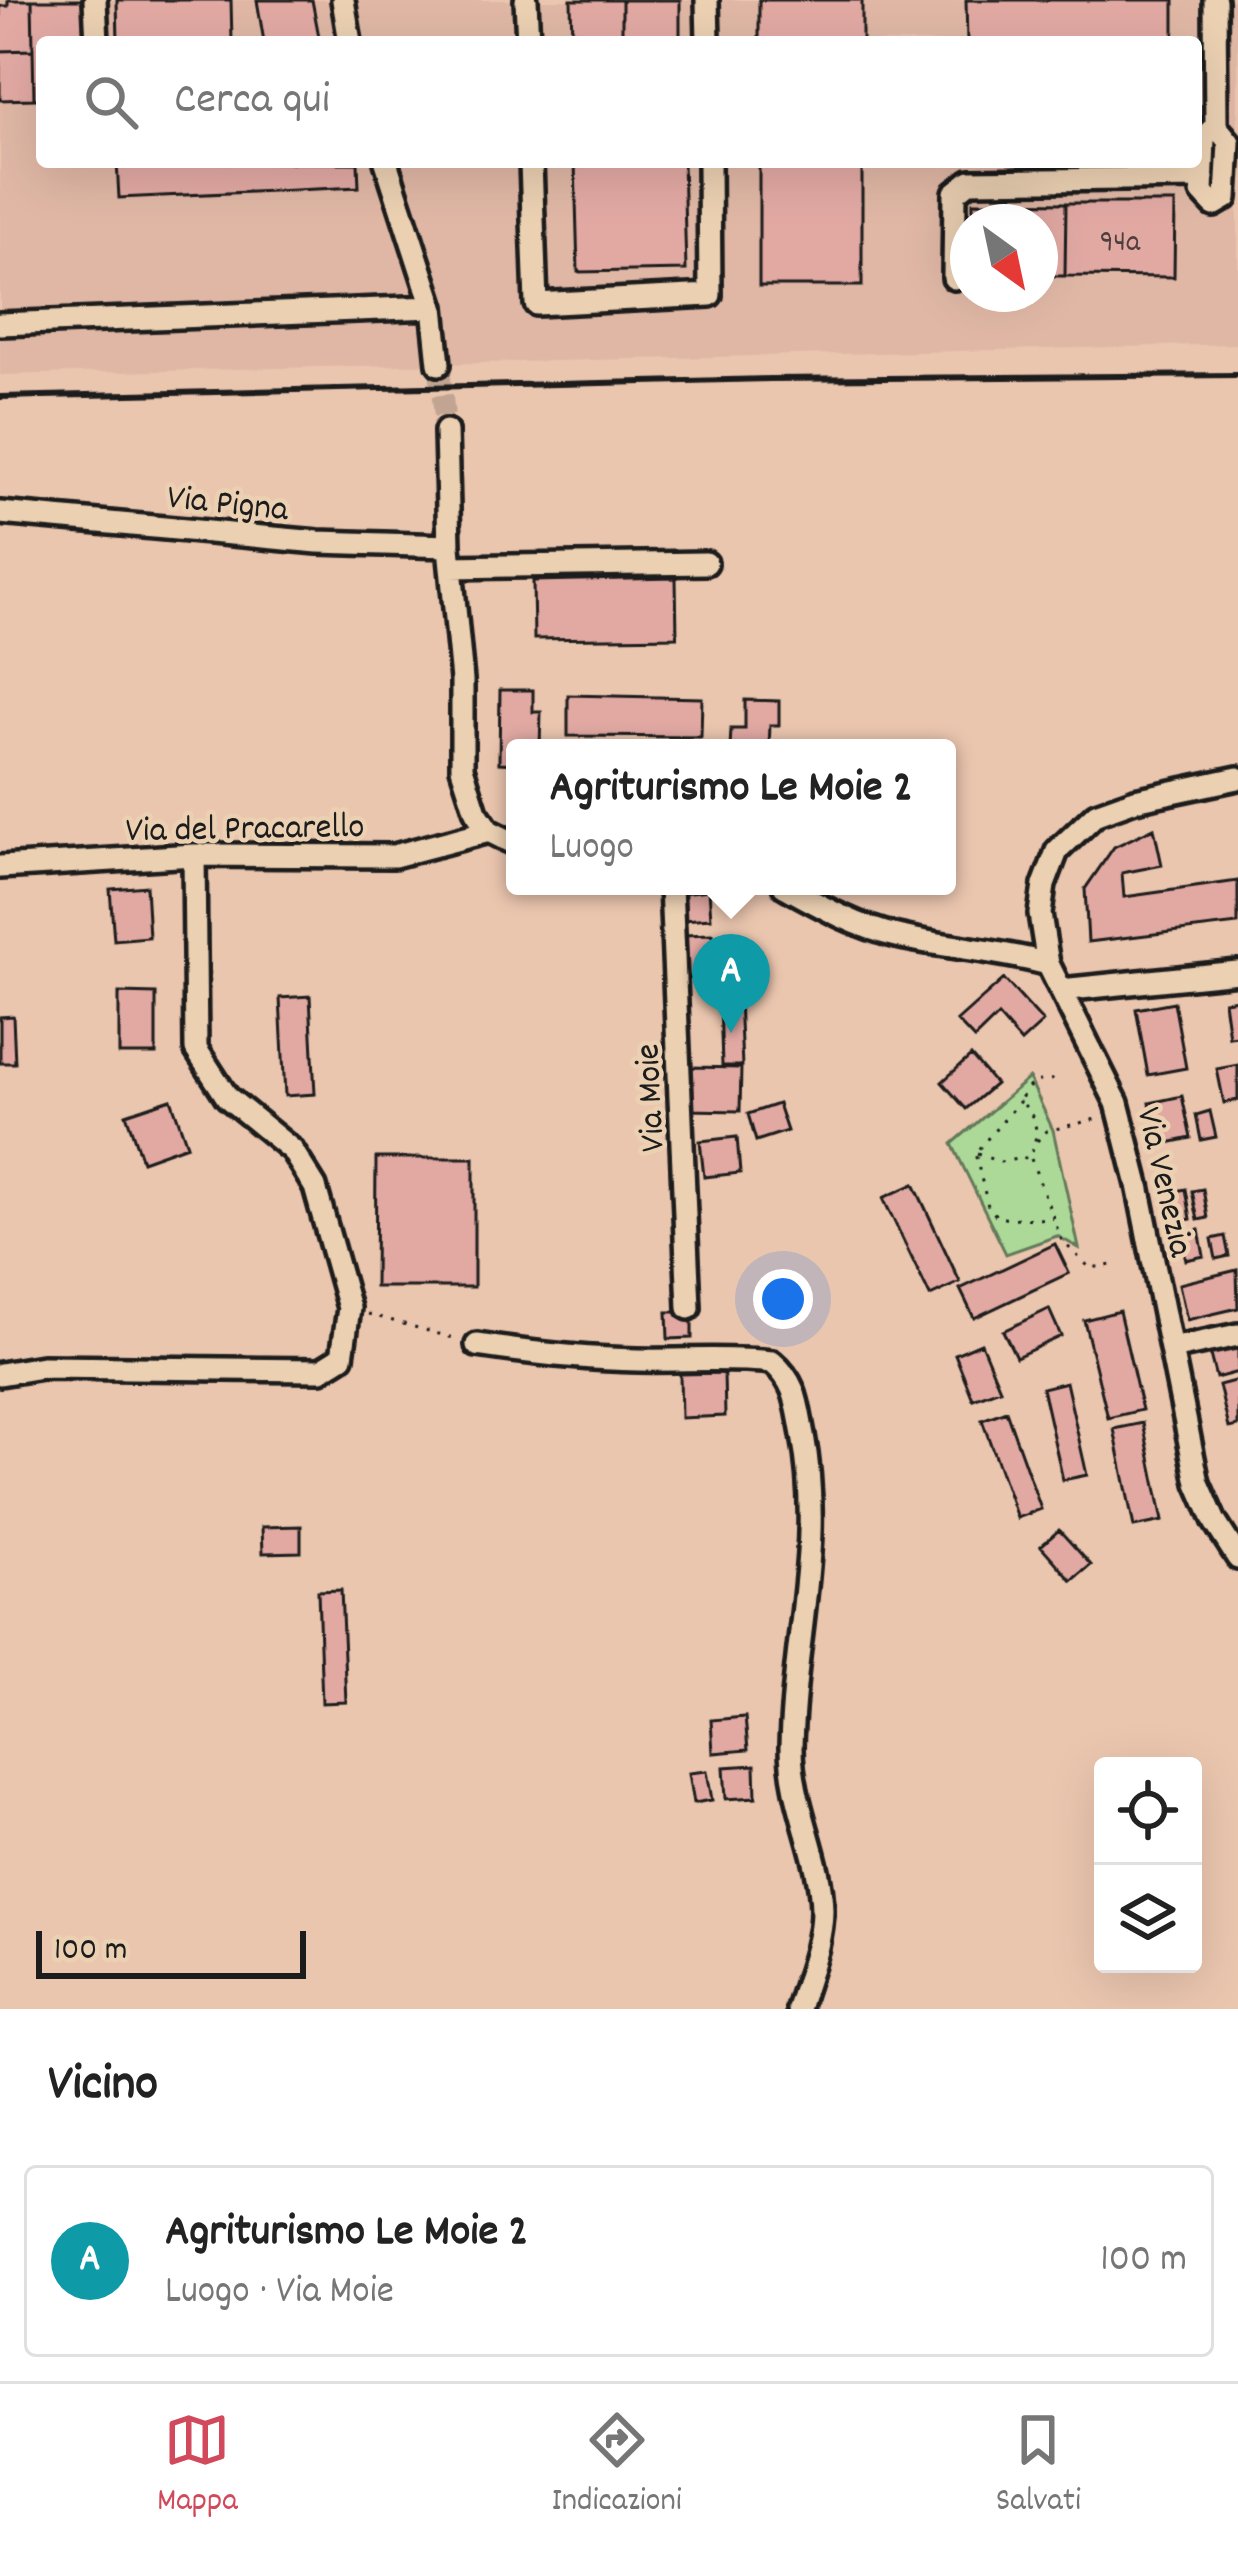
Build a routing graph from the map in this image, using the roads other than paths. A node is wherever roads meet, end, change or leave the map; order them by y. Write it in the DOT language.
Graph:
graph roads {
  1 [pos="95,0"];
  2 [pos="343,0"];
  3 [pos="526,0"];
  4 [pos="707,0"];
  5 [pos="1215,0"];
  6 [pos="97,36"];
  7 [pos="349,36"];
  8 [pos="528,36"];
  9 [pos="708,36"];
  10 [pos="388,168"];
  11 [pos="531,168"];
  12 [pos="709,168"];
  13 [pos="956,204"];
  14 [pos="433,307"];
  15 [pos="0,324"];
  16 [pos="439,364"];
  17 [pos="446,431"];
  18 [pos="0,513"];
  19 [pos="450,556"];
  20 [pos="706,562"];
  21 [pos="1238,778"];
  22 [pos="489,831"];
  23 [pos="506,840"];
  24 [pos="194,856"];
  25 [pos="0,867"];
  26 [pos="671,895"];
  27 [pos="802,895"];
  28 [pos="1045,954"];
  29 [pos="1238,972"];
  30 [pos="1060,991"];
  31 [pos="689,1307"];
  32 [pos="1238,1335"];
  33 [pos="477,1345"];
  34 [pos="1171,1349"];
  35 [pos="0,1374"];
  36 [pos="1238,1558"];
  37 [pos="798,2009"];
  1 -- 6 [label="street"];
  2 -- 7 [label="street"];
  3 -- 8 [label="street"];
  4 -- 9 [label="street"];
  5 -- 13 [label="street"];
  10 -- 14 [label="street"];
  11 -- 12 [label="street"];
  14 -- 15 [label="street"];
  14 -- 16 [label="street"];
  17 -- 19 [label="street"];
  18 -- 19 [label="street, Via Pigna"];
  19 -- 20 [label="street, Via Pigna"];
  19 -- 22 [label="street"];
  21 -- 28 [label="street"];
  22 -- 23 [label="street"];
  22 -- 24 [label="street, Via del Pracarello"];
  24 -- 25 [label="street, Via del Pracarello"];
  24 -- 35 [label="street"];
  26 -- 31 [label="street, Via Moie"];
  27 -- 28 [label="street"];
  28 -- 30 [label="street, Via Venezia"];
  29 -- 30 [label="street"];
  30 -- 34 [label="street, Via Venezia"];
  32 -- 34 [label="street"];
  33 -- 37 [label="street"];
  34 -- 36 [label="street, Via Venezia"];
}
